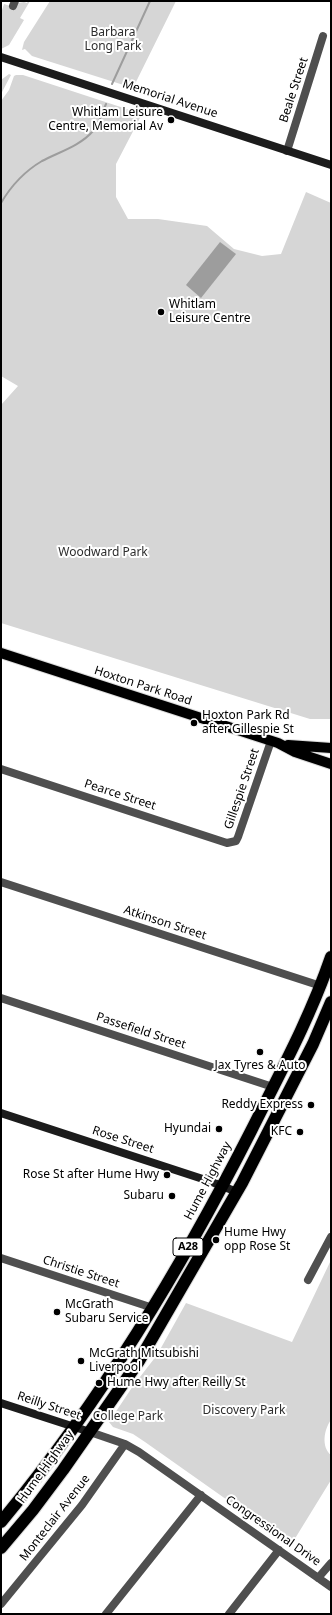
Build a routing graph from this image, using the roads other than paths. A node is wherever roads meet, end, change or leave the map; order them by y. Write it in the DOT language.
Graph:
graph roads {
  1 [pos="323,36"];
  2 [pos="1,57"];
  3 [pos="287,151"];
  4 [pos="331,165"];
  5 [pos="1,653"];
  6 [pos="274,742"];
  7 [pos="331,748"];
  8 [pos="331,763"];
  9 [pos="1,769"];
  10 [pos="231,842"];
  11 [pos="1,882"];
  12 [pos="331,957"];
  13 [pos="321,986"];
  14 [pos="1,998"];
  15 [pos="331,1002"];
  16 [pos="273,1087"];
  17 [pos="1,1113"];
  18 [pos="223,1186"];
  19 [pos="237,1192"];
  20 [pos="331,1237"];
  21 [pos="1,1258"];
  22 [pos="308,1280"];
  23 [pos="153,1308"];
  24 [pos="1,1403"];
  25 [pos="74,1427"];
  26 [pos="90,1432"];
  27 [pos="125,1444"];
  28 [pos="200,1496"];
  29 [pos="1,1522"];
  30 [pos="1,1548"];
  31 [pos="279,1550"];
  32 [pos="331,1563"];
  33 [pos="318,1578"];
  34 [pos="331,1587"];
  35 [pos="1,1604"];
  36 [pos="106,1614"];
  37 [pos="229,1614"];
  1 -- 3 [label="street, Beale Street"];
  2 -- 3 [label="street, Memorial Avenue"];
  3 -- 4 [label="street, Memorial Avenue"];
  5 -- 6 [label="main road, Hoxton Park Road"];
  6 -- 7 [label="main road, Hoxton Park Road"];
  6 -- 8 [label="main road, Hoxton Park Road"];
  6 -- 10 [label="street, Gillespie Street"];
  9 -- 10 [label="street, Pearce Street"];
  11 -- 13 [label="street, Atkinson Street"];
  12 -- 13 [label="highway, Hume Highway / A28"];
  13 -- 16 [label="highway, Hume Highway / A28"];
  14 -- 16 [label="street, Passefield Street"];
  15 -- 19 [label="highway, Hume Highway / A28"];
  16 -- 18 [label="highway, Hume Highway / A28"];
  17 -- 18 [label="street, Rose Street"];
  18 -- 19 [label="street, Rose Street"];
  18 -- 23 [label="highway, Hume Highway / A28"];
  19 -- 26 [label="highway, Hume Highway / A28"];
  20 -- 22 [label="street"];
  21 -- 23 [label="street, Christie Street"];
  23 -- 25 [label="highway, Hume Highway / A28"];
  24 -- 25 [label="street, Reilly Street"];
  25 -- 26 [label="street, Reilly Street"];
  25 -- 29 [label="highway, Hume Highway / A28"];
  26 -- 27 [label="street, Congressional Drive"];
  26 -- 30 [label="highway, Hume Highway / A28"];
  27 -- 28 [label="street, Congressional Drive"];
  27 -- 35 [label="street, Monteclair Avenue"];
  28 -- 31 [label="street, Congressional Drive"];
  28 -- 36 [label="street"];
  31 -- 33 [label="street, Congressional Drive"];
  31 -- 37 [label="street"];
  32 -- 33 [label="street"];
  33 -- 34 [label="street, Congressional Drive"];
}
